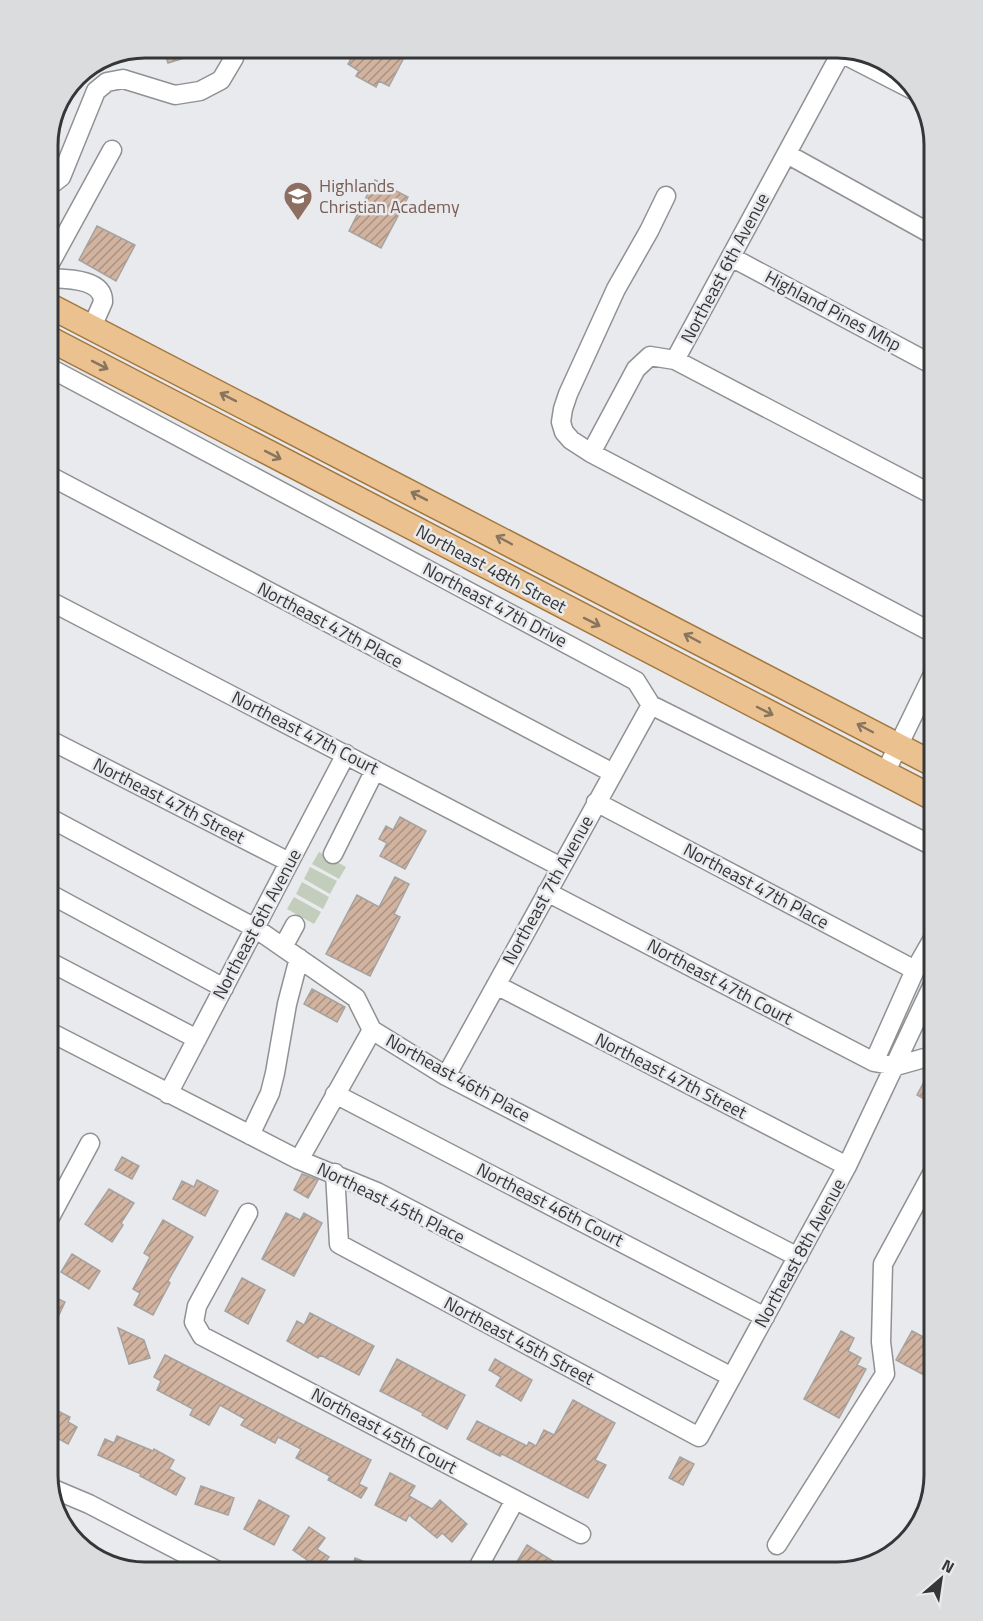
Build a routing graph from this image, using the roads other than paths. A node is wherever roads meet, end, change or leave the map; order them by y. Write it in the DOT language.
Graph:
graph roads {
  1 [pos="233,59"];
  2 [pos="838,59"];
  3 [pos="855,60"];
  4 [pos="896,82"];
  5 [pos="112,150"];
  6 [pos="787,154"];
  7 [pos="59,179"];
  8 [pos="666,196"];
  9 [pos="924,230"];
  10 [pos="59,247"];
  11 [pos="731,256"];
  12 [pos="59,279"];
  13 [pos="59,310"];
  14 [pos="92,327"];
  15 [pos="59,344"];
  16 [pos="675,360"];
  17 [pos="924,360"];
  18 [pos="59,373"];
  19 [pos="591,453"];
  20 [pos="59,481"];
  21 [pos="924,490"];
  22 [pos="59,606"];
  23 [pos="924,628"];
  24 [pos="924,693"];
  25 [pos="651,705"];
  26 [pos="59,745"];
  27 [pos="898,746"];
  28 [pos="346,754"];
  29 [pos="924,759"];
  30 [pos="375,770"];
  31 [pos="613,773"];
  32 [pos="885,773"];
  33 [pos="924,794"];
  34 [pos="596,802"];
  35 [pos="59,823"];
  36 [pos="924,842"];
  37 [pos="333,854"];
  38 [pos="289,862"];
  39 [pos="561,867"];
  40 [pos="547,892"];
  41 [pos="59,899"];
  42 [pos="295,925"];
  43 [pos="255,928"];
  44 [pos="283,947"];
  45 [pos="924,954"];
  46 [pos="298,958"];
  47 [pos="59,967"];
  48 [pos="915,970"];
  49 [pos="496,985"];
  50 [pos="224,988"];
  51 [pos="924,1008"];
  52 [pos="372,1030"];
  53 [pos="59,1037"];
  54 [pos="197,1039"];
  55 [pos="924,1058"];
  56 [pos="873,1062"];
  57 [pos="896,1066"];
  58 [pos="446,1076"];
  59 [pos="168,1094"];
  60 [pos="335,1094"];
  61 [pos="250,1135"];
  62 [pos="90,1143"];
  63 [pos="299,1160"];
  64 [pos="847,1166"];
  65 [pos="335,1173"];
  66 [pos="924,1188"];
  67 [pos="59,1196"];
  68 [pos="248,1213"];
  69 [pos="798,1257"];
  70 [pos="765,1317"];
  71 [pos="732,1377"];
  72 [pos="699,1437"];
  73 [pos="60,1492"];
  74 [pos="516,1500"];
  75 [pos="580,1534"];
  76 [pos="777,1545"];
  77 [pos="201,1562"];
  78 [pos="481,1562"];
  1 -- 7 [label="street"];
  2 -- 6 [label="street, Northeast 6th Avenue"];
  3 -- 4 [label="street, Northeast 6th Avenue"];
  5 -- 10 [label="street"];
  6 -- 9 [label="street"];
  6 -- 11 [label="street, Northeast 6th Avenue"];
  8 -- 19 [label="street"];
  11 -- 16 [label="street, Northeast 6th Avenue"];
  11 -- 17 [label="street, Highland Pines Mhp"];
  12 -- 14 [label="street"];
  13 -- 14 [label="main road, Northeast 48th Street"];
  27 -- 14 [label="main road, Northeast 48th Street, one-way"];
  15 -- 32 [label="main road, Northeast 48th Street, one-way"];
  16 -- 19 [label="street, Northeast 6th Avenue"];
  16 -- 21 [label="street"];
  18 -- 25 [label="street, Northeast 47th Drive"];
  19 -- 23 [label="street"];
  20 -- 31 [label="street, Northeast 47th Place"];
  22 -- 28 [label="street, Northeast 47th Court"];
  24 -- 27 [label="street"];
  25 -- 31 [label="street, Northeast 7th Avenue"];
  25 -- 36 [label="street, Northeast 47th Drive"];
  26 -- 38 [label="street, Northeast 47th Street"];
  27 -- 29 [label="main road, Northeast 48th Street"];
  27 -- 32 [label="street"];
  28 -- 30 [label="street, Northeast 47th Court"];
  28 -- 38 [label="street, Northeast 6th Avenue"];
  30 -- 37 [label="street"];
  30 -- 39 [label="street, Northeast 47th Court"];
  31 -- 34 [label="street, Northeast 7th Avenue"];
  32 -- 33 [label="main road, Northeast 48th Street"];
  34 -- 39 [label="street, Northeast 7th Avenue"];
  34 -- 48 [label="street, Northeast 47th Place"];
  35 -- 43 [label="street, Northeast 46th Place"];
  38 -- 43 [label="street, Northeast 6th Avenue"];
  39 -- 40 [label="street, Northeast 7th Avenue"];
  40 -- 49 [label="street, Northeast 7th Avenue"];
  40 -- 56 [label="street, Northeast 47th Court"];
  41 -- 50 [label="street"];
  42 -- 44 [label="street"];
  43 -- 44 [label="street, Northeast 46th Place"];
  43 -- 50 [label="street, Northeast 6th Avenue"];
  44 -- 46 [label="street, Northeast 46th Place"];
  45 -- 48 [label="street"];
  46 -- 52 [label="street, Northeast 46th Place"];
  46 -- 61 [label="street"];
  47 -- 54 [label="street"];
  48 -- 56 [label="street"];
  49 -- 58 [label="street, Northeast 7th Avenue"];
  49 -- 64 [label="street, Northeast 47th Street"];
  50 -- 54 [label="street, Northeast 6th Avenue"];
  51 -- 57 [label="street, Northeast 8th Avenue"];
  52 -- 58 [label="street, Northeast 46th Place"];
  52 -- 60 [label="street"];
  53 -- 59 [label="street, Northeast 45th Place"];
  54 -- 59 [label="street, Northeast 6th Avenue"];
  55 -- 57 [label="street"];
  56 -- 57 [label="street, Northeast 47th Court"];
  57 -- 64 [label="street, Northeast 8th Avenue"];
  58 -- 69 [label="street, Northeast 46th Place"];
  59 -- 61 [label="street, Northeast 45th Place"];
  60 -- 63 [label="street"];
  60 -- 70 [label="street, Northeast 46th Court"];
  61 -- 63 [label="street, Northeast 45th Place"];
  62 -- 67 [label="street"];
  63 -- 65 [label="street, Northeast 45th Place"];
  64 -- 69 [label="street, Northeast 8th Avenue"];
  65 -- 71 [label="street, Northeast 45th Place"];
  65 -- 72 [label="street, Northeast 45th Street"];
  66 -- 76 [label="street"];
  68 -- 74 [label="street, Northeast 45th Court"];
  69 -- 70 [label="street, Northeast 8th Avenue"];
  70 -- 71 [label="street, Northeast 8th Avenue"];
  71 -- 72 [label="street, Northeast 8th Avenue"];
  73 -- 77 [label="street"];
  74 -- 75 [label="street, Northeast 45th Court"];
  74 -- 78 [label="street"];
}
